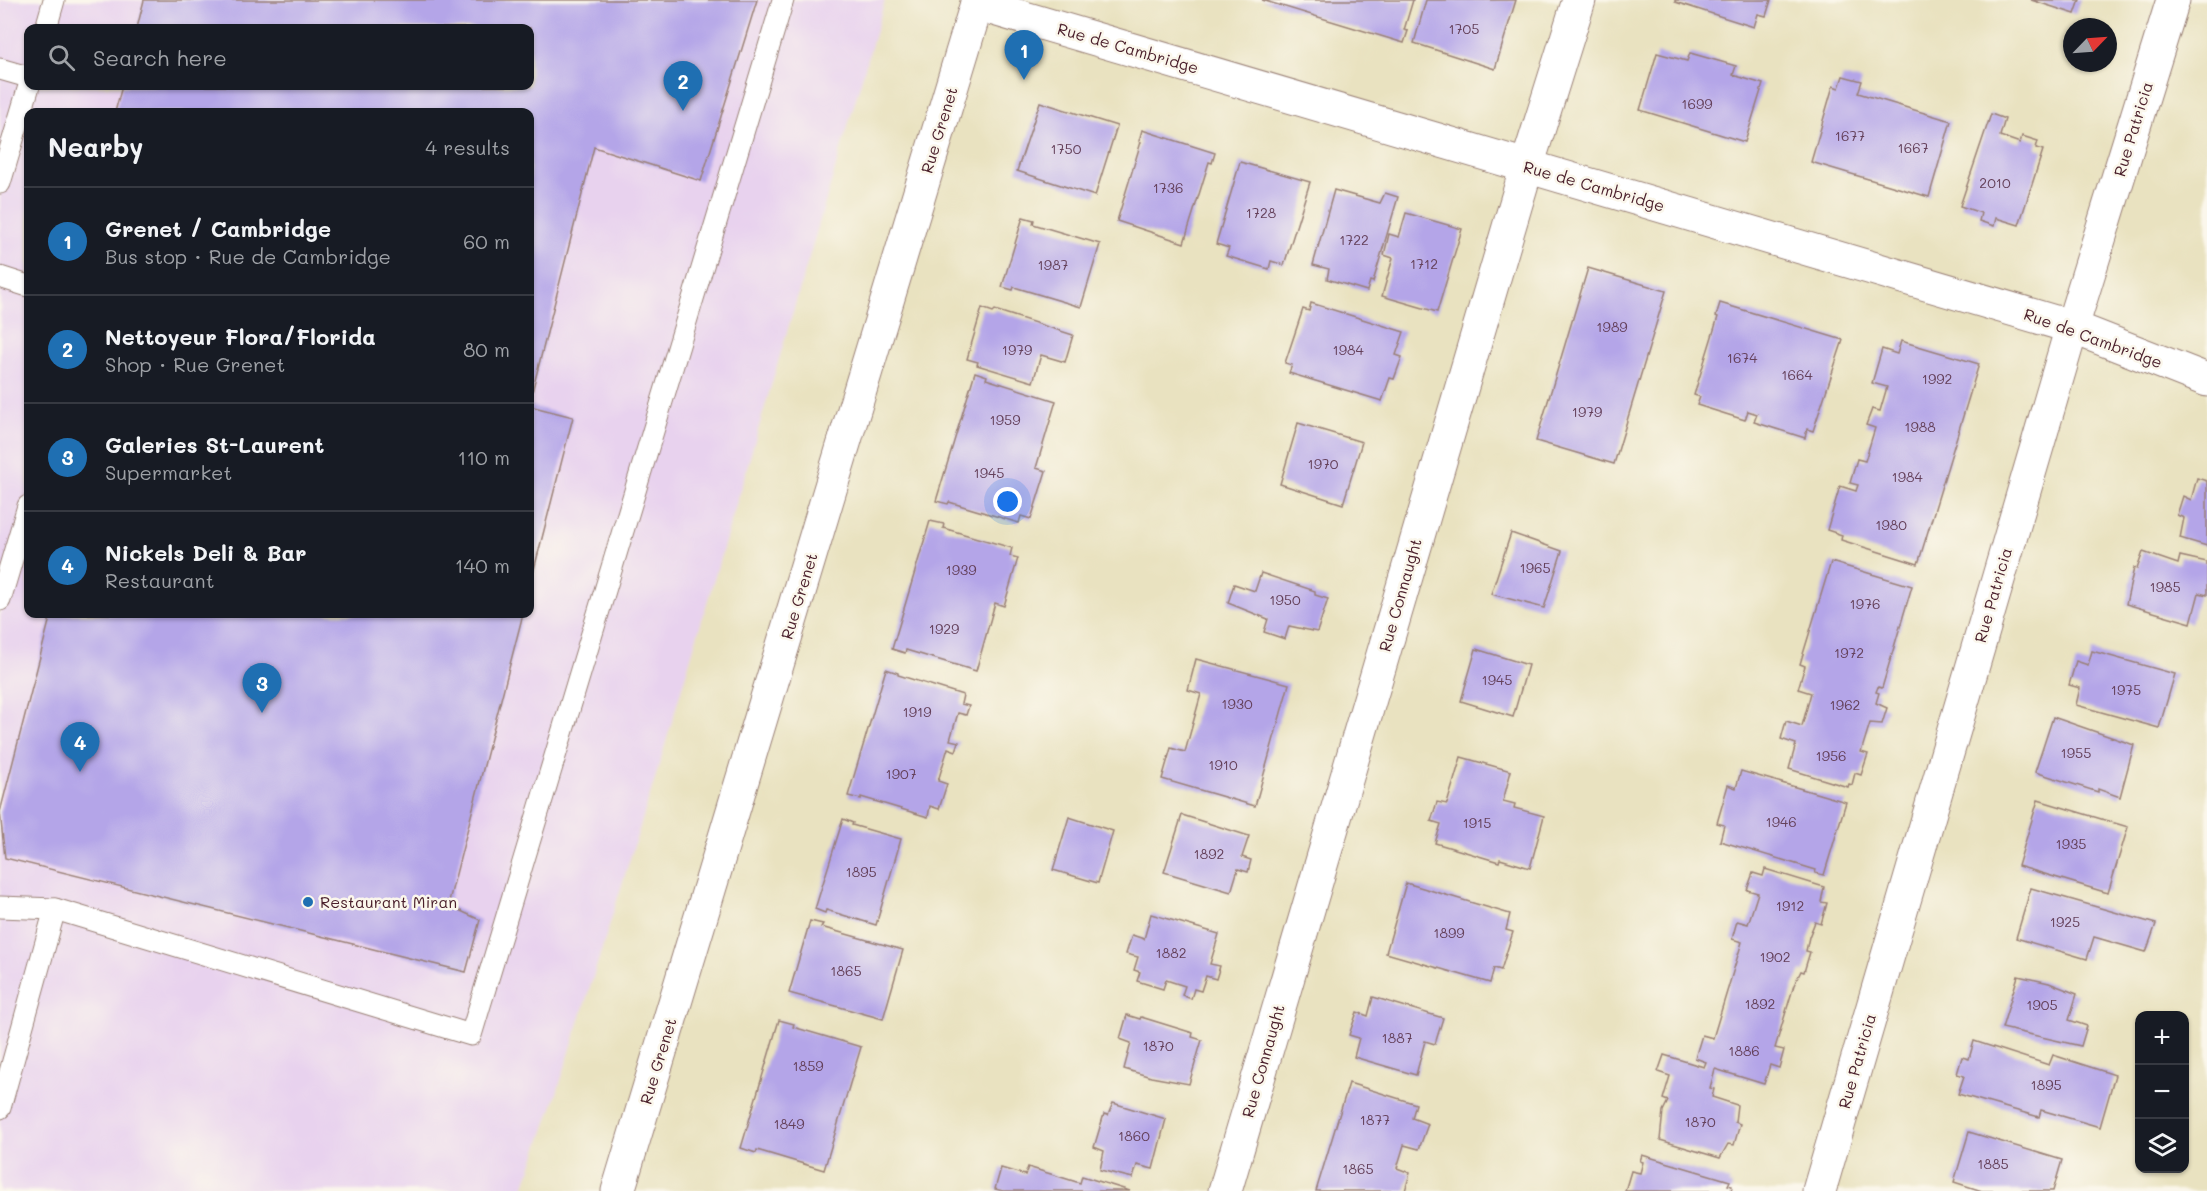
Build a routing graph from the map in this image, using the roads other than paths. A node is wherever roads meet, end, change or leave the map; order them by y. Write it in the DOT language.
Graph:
graph roads {
  1 [pos="54,0"];
  2 [pos="783,0"];
  3 [pos="1579,0"];
  4 [pos="2173,0"];
  5 [pos="973,1"];
  6 [pos="47,24"];
  7 [pos="0,69"];
  8 [pos="24,76"];
  9 [pos="28,90"];
  10 [pos="1527,166"];
  11 [pos="0,183"];
  12 [pos="0,277"];
  13 [pos="24,285"];
  14 [pos="2072,327"];
  15 [pos="2207,380"];
  16 [pos="24,519"];
  17 [pos="0,600"];
  18 [pos="0,907"];
  19 [pos="55,909"];
  20 [pos="0,1108"];
  21 [pos="618,1191"];
  22 [pos="1225,1191"];
  23 [pos="1819,1191"];
  1 -- 6 [label="lane"];
  2 -- 19 [label="lane"];
  3 -- 10 [label="street, Rue Connaught"];
  4 -- 14 [label="street, Rue Patricia"];
  5 -- 10 [label="street, Rue de Cambridge"];
  5 -- 21 [label="street, Rue Grenet"];
  7 -- 8 [label="lane"];
  9 -- 11 [label="lane"];
  10 -- 14 [label="street, Rue de Cambridge"];
  10 -- 22 [label="street, Rue Connaught"];
  12 -- 13 [label="lane"];
  14 -- 15 [label="street, Rue de Cambridge"];
  14 -- 23 [label="street, Rue Patricia"];
  16 -- 17 [label="lane"];
  18 -- 19 [label="lane"];
  19 -- 20 [label="lane"];
}
